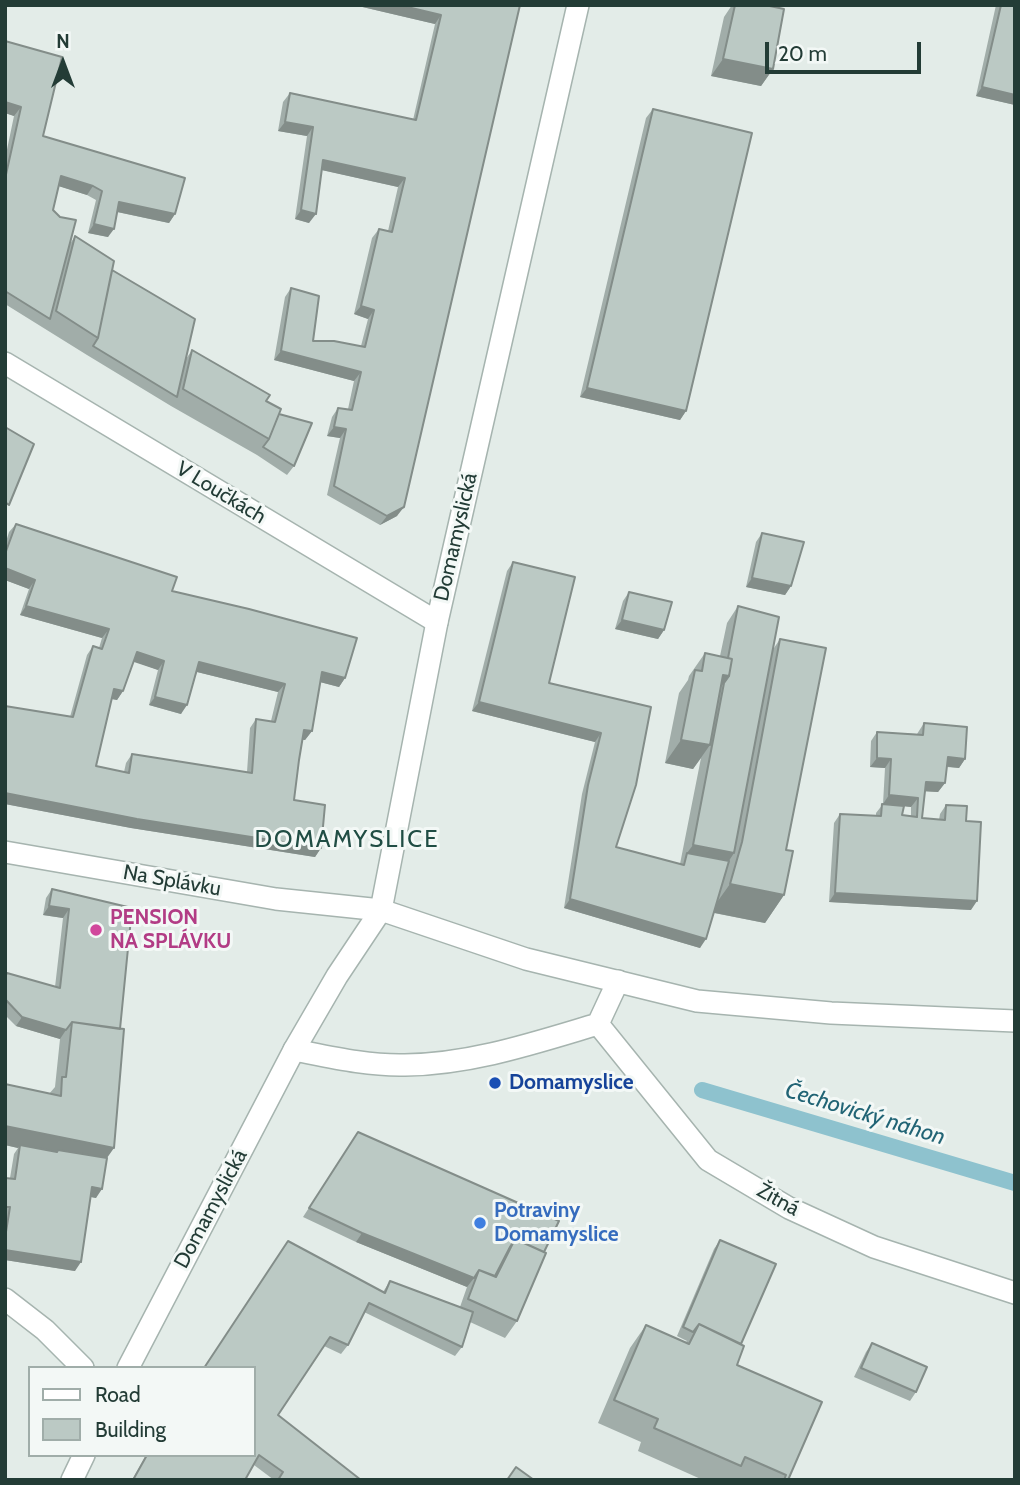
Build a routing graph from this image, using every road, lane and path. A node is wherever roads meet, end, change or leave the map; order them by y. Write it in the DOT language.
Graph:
graph roads {
  1 [pos="578,5"];
  2 [pos="5,363"];
  3 [pos="437,622"];
  4 [pos="5,852"];
  5 [pos="382,911"];
  6 [pos="618,981"];
  7 [pos="1015,1021"];
  8 [pos="598,1024"];
  9 [pos="293,1050"];
  10 [pos="1015,1293"];
  11 [pos="5,1298"];
  12 [pos="81,1366"];
  13 [pos="129,1366"];
  14 [pos="83,1457"];
  15 [pos="72,1480"];
  1 -- 3 [label="street, Domamyslická"];
  2 -- 3 [label="street, V Loučkách"];
  3 -- 5 [label="street, Domamyslická"];
  4 -- 5 [label="street, Na Splávku"];
  5 -- 6 [label="street"];
  5 -- 9 [label="street, Domamyslická"];
  6 -- 7 [label="street"];
  6 -- 8 [label="street"];
  8 -- 9 [label="street"];
  8 -- 10 [label="street, Žitná"];
  9 -- 13 [label="street, Domamyslická"];
  11 -- 12 [label="street"];
  14 -- 15 [label="street"];
}
